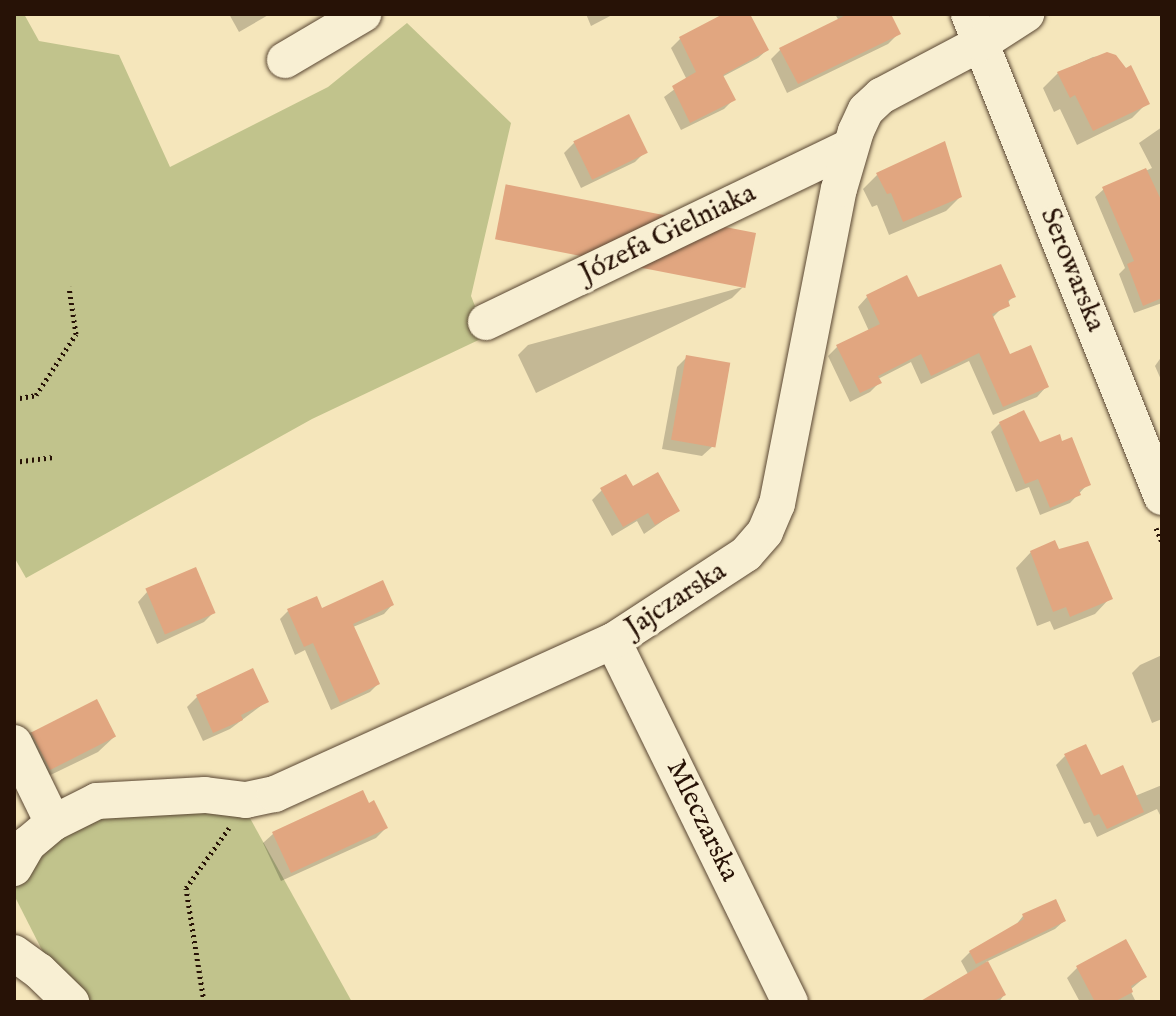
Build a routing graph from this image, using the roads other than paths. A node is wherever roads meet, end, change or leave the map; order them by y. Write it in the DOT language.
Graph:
graph roads {
  1 [pos="1026,14"];
  2 [pos="351,17"];
  3 [pos="975,28"];
  4 [pos="285,60"];
  5 [pos="850,147"];
  6 [pos="486,322"];
  7 [pos="1162,497"];
  8 [pos="613,641"];
  9 [pos="14,743"];
  10 [pos="53,823"];
  11 [pos="14,868"];
  12 [pos="14,953"];
  13 [pos="71,1002"];
  14 [pos="790,1002"];
  1 -- 3 [label="street, Jajczarska"];
  2 -- 4 [label="street"];
  3 -- 5 [label="street, Jajczarska"];
  3 -- 7 [label="street, Serowarska"];
  5 -- 6 [label="street, Józefa Gielniaka"];
  5 -- 8 [label="street, Jajczarska"];
  8 -- 10 [label="street, Jajczarska"];
  8 -- 14 [label="street, Mleczarska"];
  9 -- 10 [label="street"];
  10 -- 11 [label="street, Jajczarska"];
  12 -- 13 [label="street"];
}
